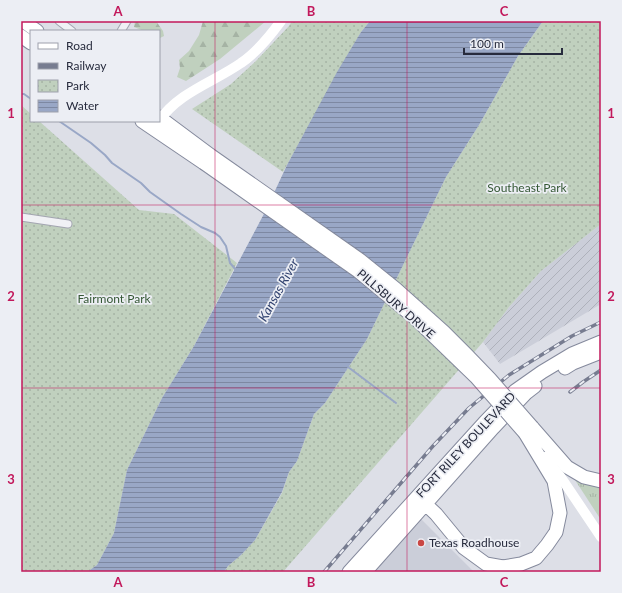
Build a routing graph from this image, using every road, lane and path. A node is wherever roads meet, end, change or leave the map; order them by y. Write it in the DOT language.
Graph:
graph roads {
  1 [pos="23,21"];
  2 [pos="59,21"];
  3 [pos="127,21"];
  4 [pos="281,21"];
  5 [pos="36,30"];
  6 [pos="71,30"];
  7 [pos="122,30"];
  8 [pos="21,36"];
  9 [pos="30,42"];
  10 [pos="160,119"];
  11 [pos="159,122"];
  12 [pos="21,217"];
  13 [pos="68,224"];
  14 [pos="601,342"];
  15 [pos="601,352"];
  16 [pos="528,430"];
  17 [pos="601,481"];
  18 [pos="421,500"];
  19 [pos="601,526"];
  20 [pos="601,537"];
  21 [pos="349,572"];
  22 [pos="365,572"];
  1 -- 5 [label="highway"];
  2 -- 6 [label="street"];
  3 -- 7 [label="street"];
  4 -- 10 [label="main road"];
  8 -- 9 [label="highway"];
  11 -- 16 [label="highway, PILLSBURY DRIVE, bridge"];
  12 -- 13 [label="street"];
  14 -- 18 [label="highway, FORT RILEY BOULEVARD"];
  15 -- 18 [label="highway, FORT RILEY BOULEVARD"];
  16 -- 17 [label="highway"];
  16 -- 18 [label="highway"];
  16 -- 19 [label="main road, PILLSBURY DRIVE"];
  16 -- 20 [label="main road, PILLSBURY DRIVE"];
  18 -- 21 [label="highway, FORT RILEY BOULEVARD"];
  18 -- 22 [label="highway, FORT RILEY BOULEVARD"];
}
